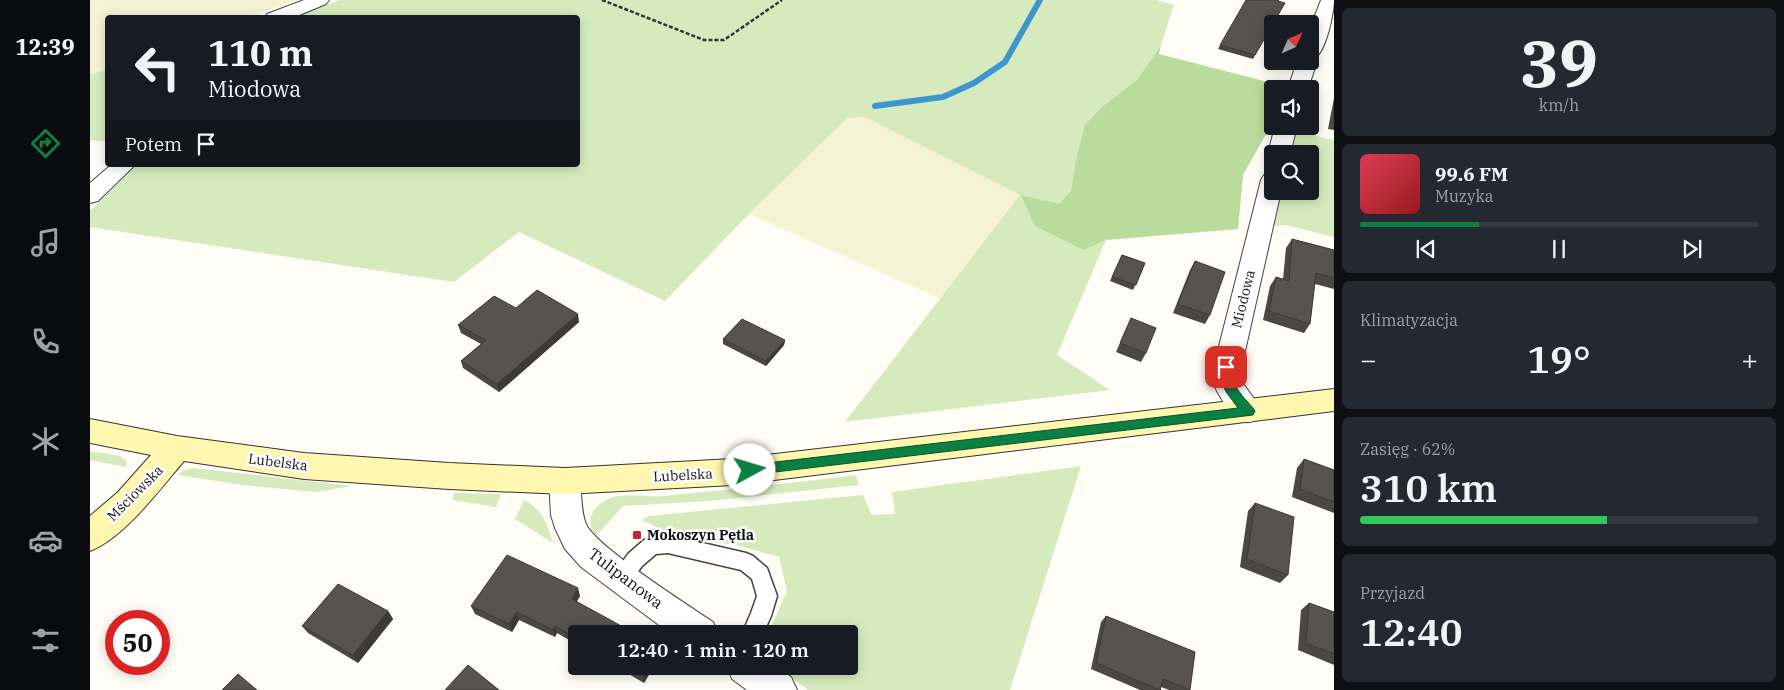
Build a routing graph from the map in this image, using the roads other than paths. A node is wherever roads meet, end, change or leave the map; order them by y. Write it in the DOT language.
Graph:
graph roads {
  1 [pos="320,0"];
  2 [pos="1330,0"];
  3 [pos="282,15"];
  4 [pos="1319,29"];
  5 [pos="122,167"];
  6 [pos="90,196"];
  7 [pos="1267,200"];
  8 [pos="1334,400"];
  9 [pos="1248,411"];
  10 [pos="90,431"];
  11 [pos="177,448"];
  12 [pos="565,481"];
  13 [pos="90,536"];
  14 [pos="622,577"];
  15 [pos="688,625"];
  16 [pos="756,625"];
  17 [pos="757,675"];
  18 [pos="778,690"];
  1 -- 3 [label="street"];
  2 -- 4 [label="street"];
  5 -- 6 [label="street"];
  7 -- 9 [label="street, Miodowa"];
  8 -- 9 [label="main road, Lubelska"];
  9 -- 12 [label="main road, Lubelska"];
  10 -- 11 [label="main road, Lubelska"];
  11 -- 12 [label="main road, Lubelska"];
  11 -- 13 [label="main road, Mściowska"];
  12 -- 14 [label="street, Tulipanowa"];
  14 -- 15 [label="street, Tulipanowa"];
  14 -- 16 [label="lane"];
  17 -- 18 [label="street"];
}
